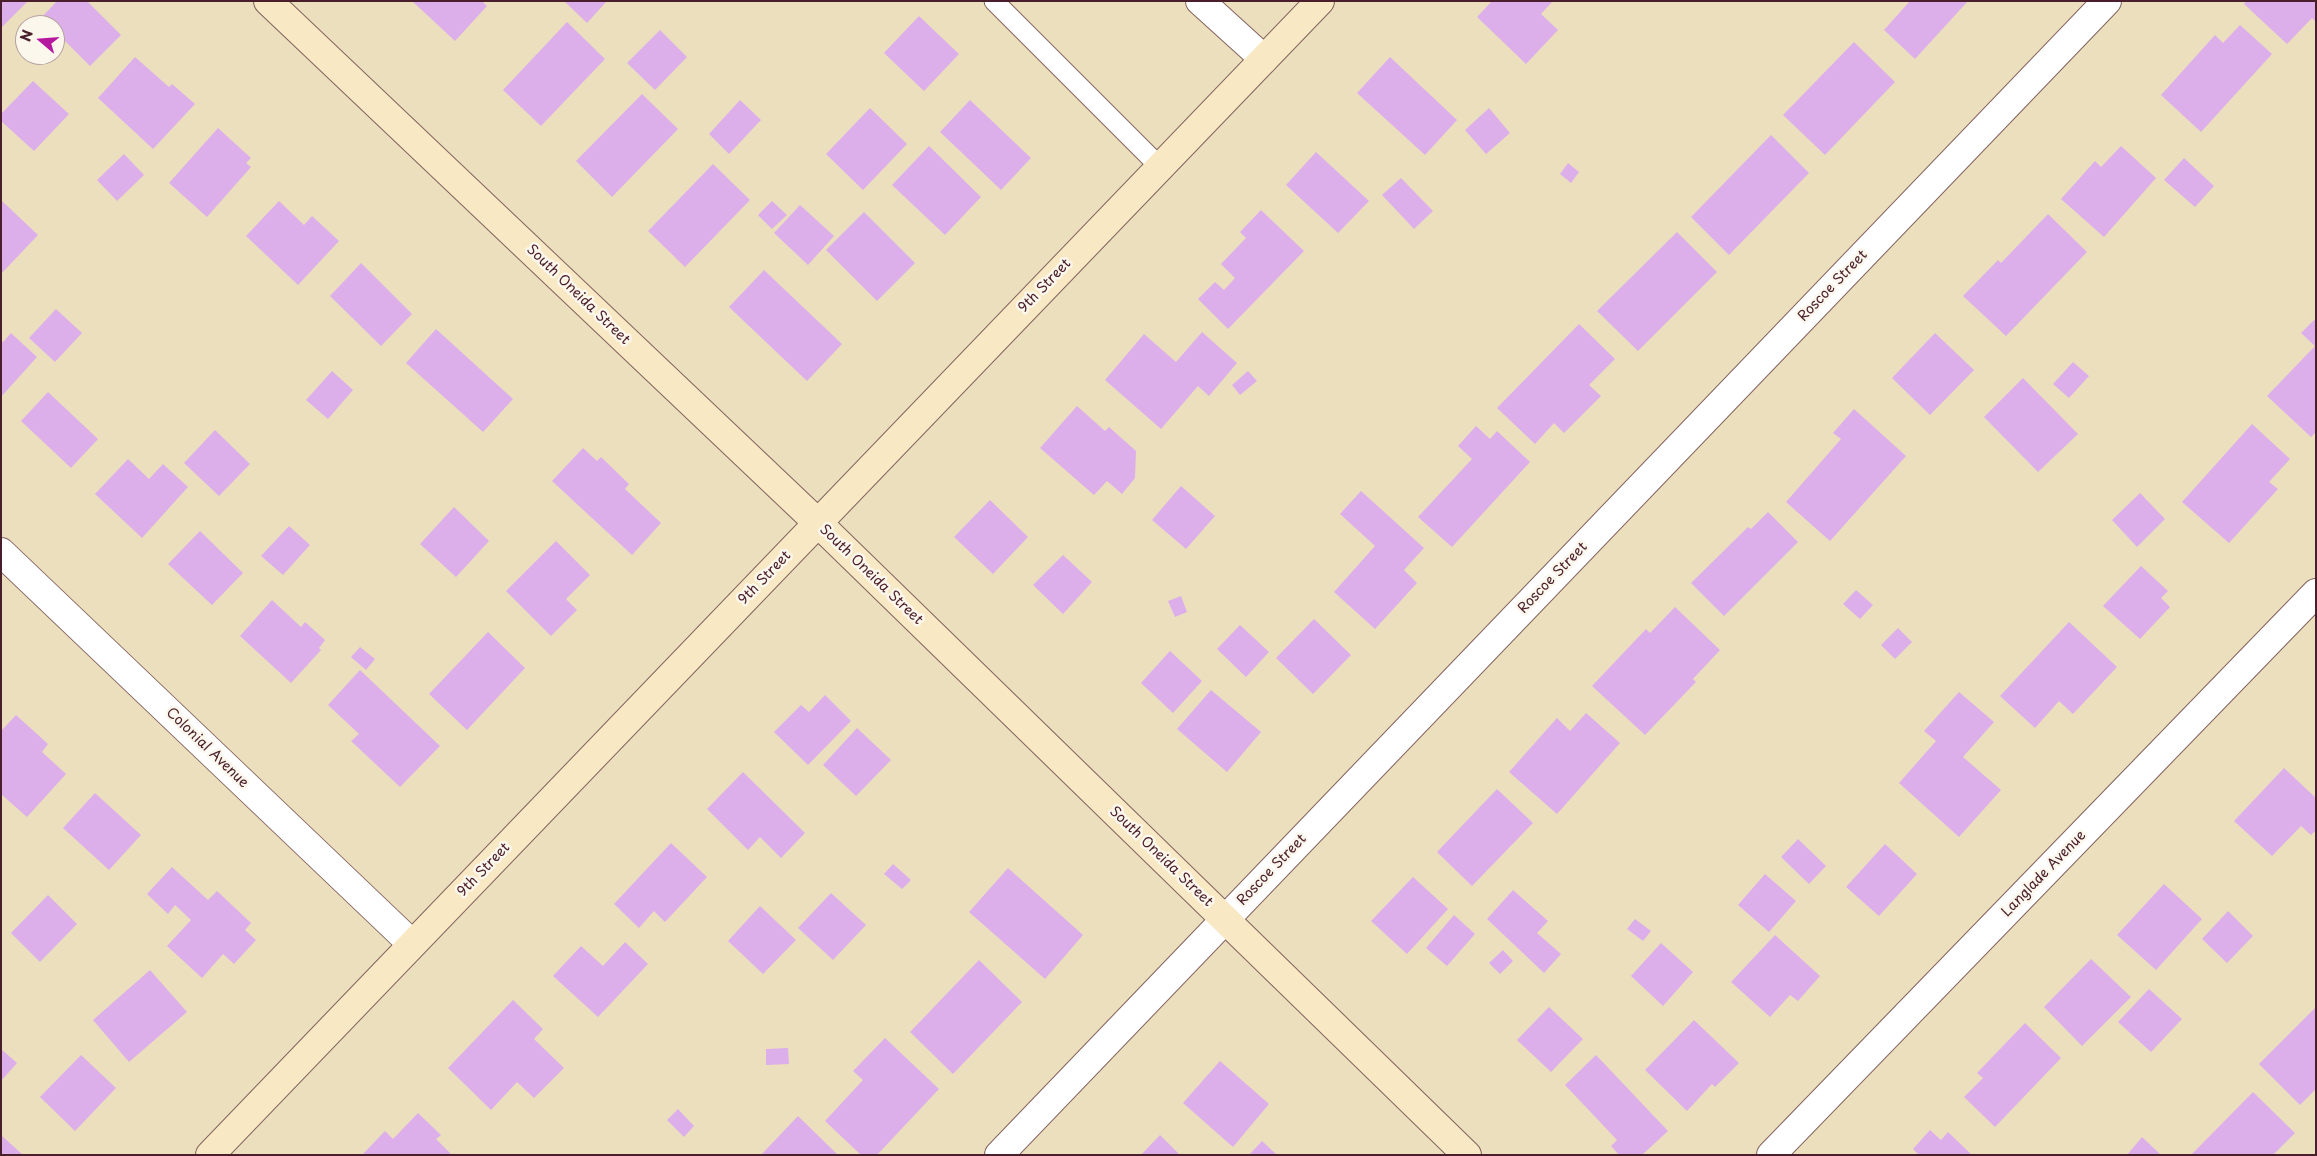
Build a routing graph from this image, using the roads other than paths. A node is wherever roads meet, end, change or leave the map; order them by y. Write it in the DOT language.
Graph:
graph roads {
  1 [pos="268,1"];
  2 [pos="994,1"];
  3 [pos="1200,1"];
  4 [pos="1320,1"];
  5 [pos="2106,1"];
  6 [pos="1264,59"];
  7 [pos="1160,167"];
  8 [pos="818,523"];
  9 [pos="1,552"];
  10 [pos="2316,593"];
  11 [pos="1225,919"];
  12 [pos="412,944"];
  13 [pos="210,1155"];
  14 [pos="999,1155"];
  15 [pos="1467,1155"];
  16 [pos="1771,1155"];
  1 -- 8 [label="street, South Oneida Street"];
  2 -- 7 [label="lane"];
  3 -- 6 [label="street"];
  4 -- 6 [label="street, 9th Street"];
  5 -- 11 [label="street, Roscoe Street"];
  6 -- 7 [label="street, 9th Street"];
  7 -- 8 [label="street, 9th Street"];
  8 -- 11 [label="street, South Oneida Street"];
  8 -- 12 [label="street, 9th Street"];
  9 -- 12 [label="street, Colonial Avenue"];
  10 -- 16 [label="street, Langlade Avenue"];
  11 -- 14 [label="street, Roscoe Street"];
  11 -- 15 [label="street, South Oneida Street"];
  12 -- 13 [label="street, 9th Street"];
}
